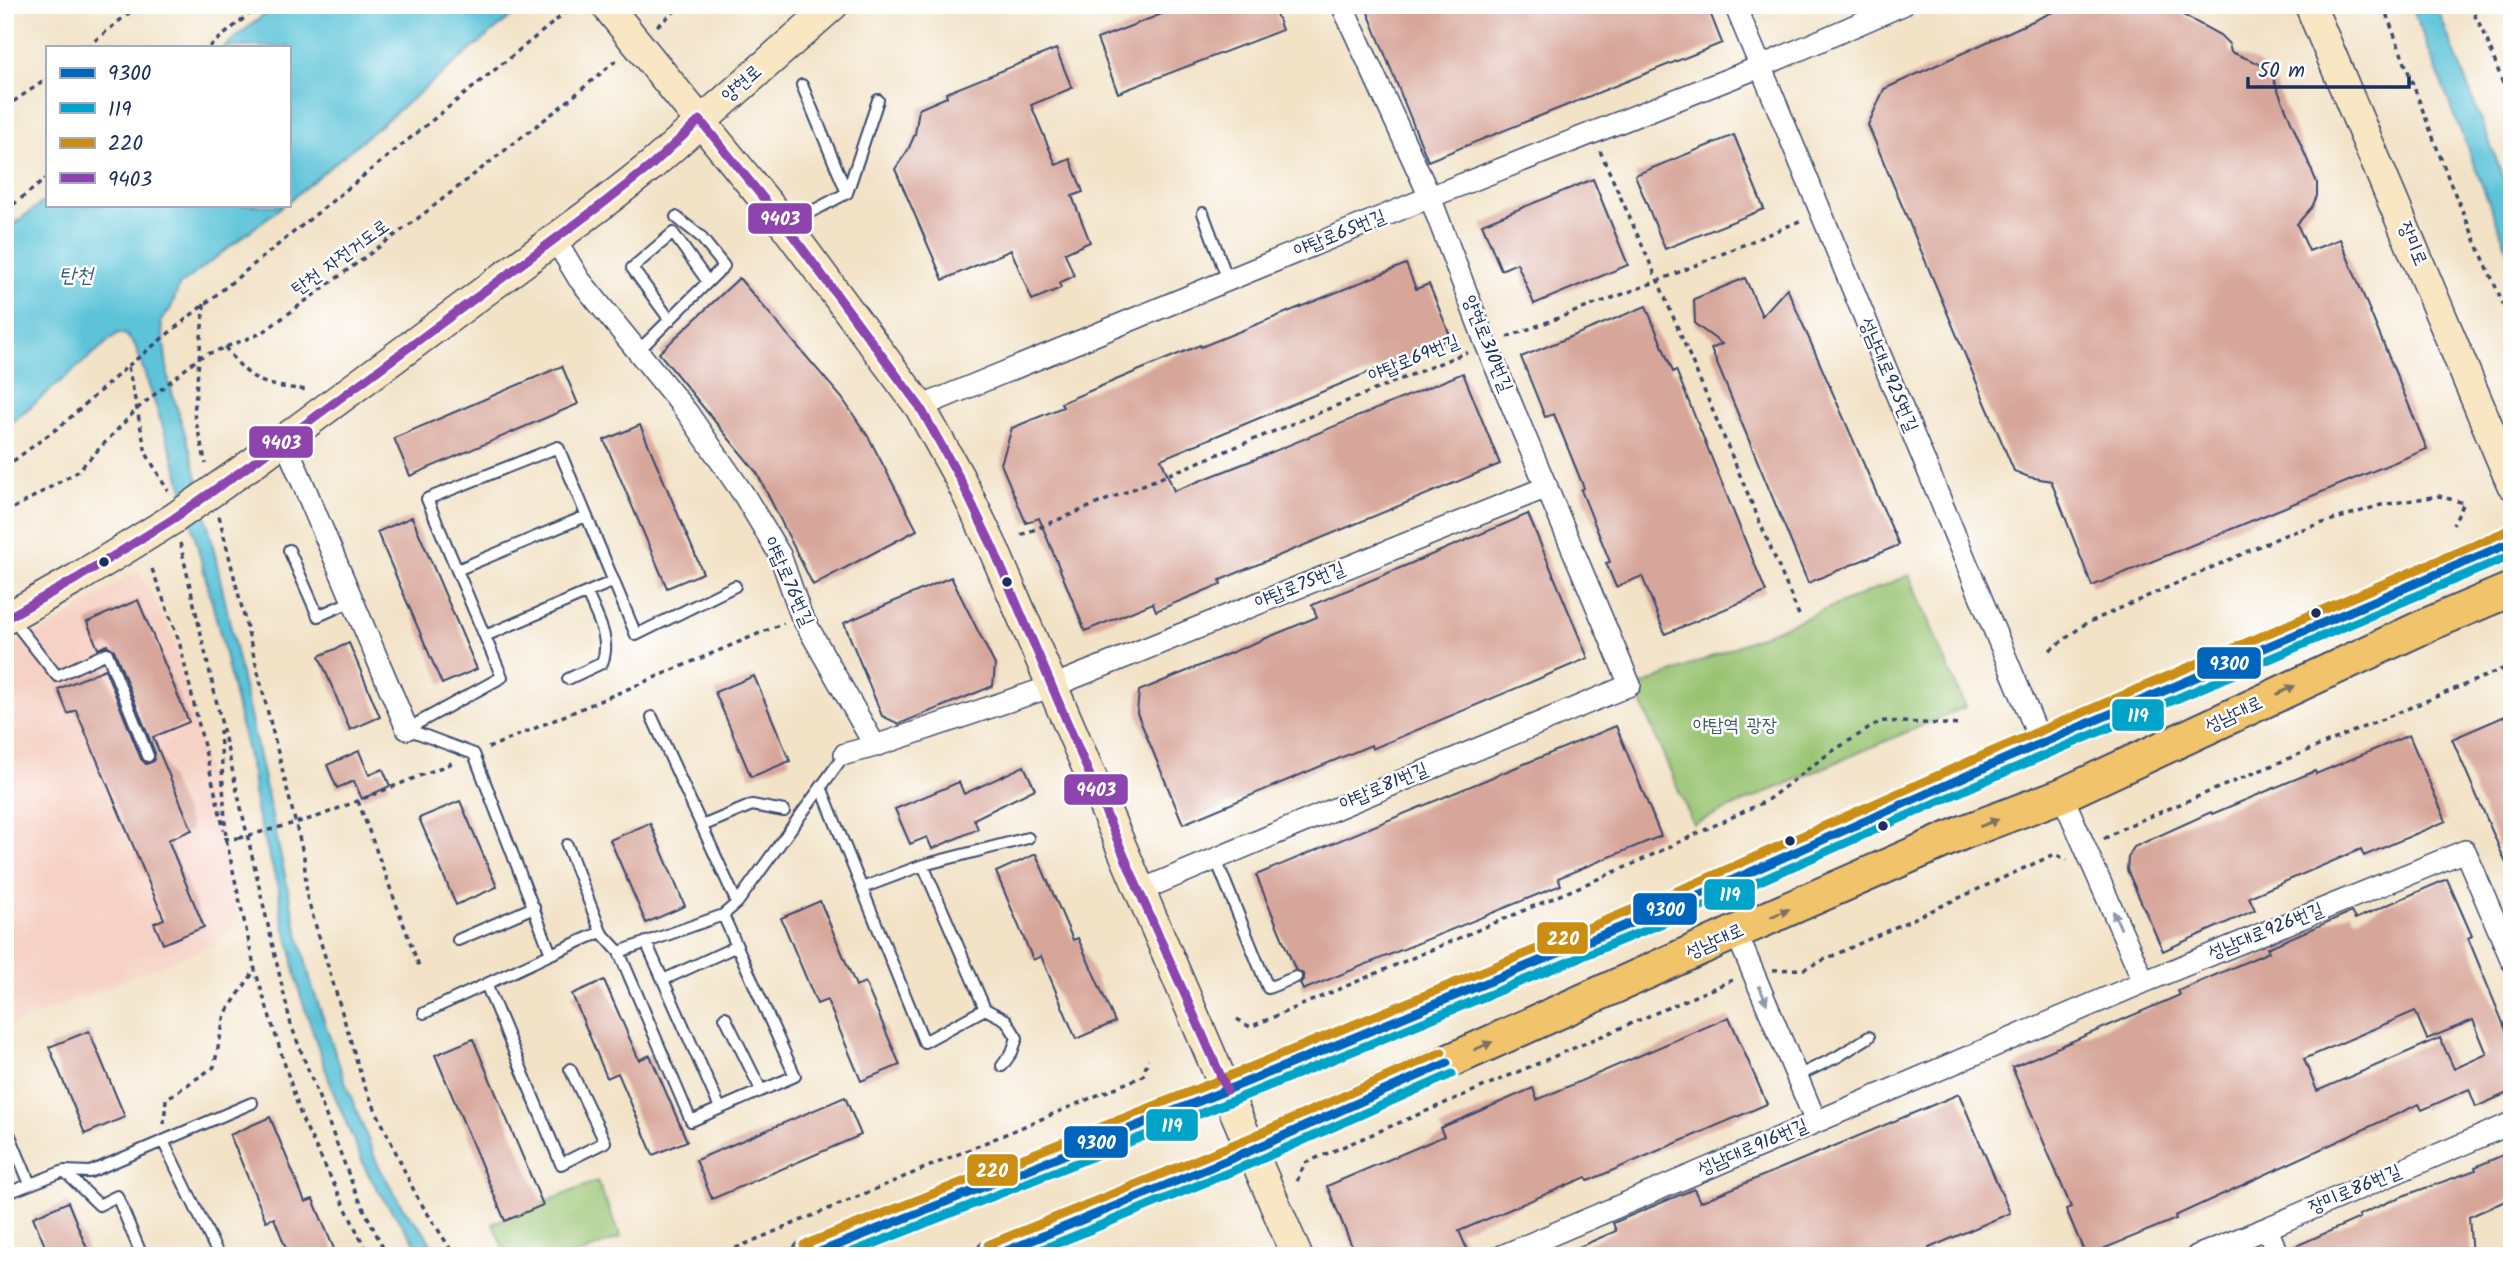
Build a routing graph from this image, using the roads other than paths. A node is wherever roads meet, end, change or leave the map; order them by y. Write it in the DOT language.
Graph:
graph roads {
  1 [pos="606,5"];
  2 [pos="833,5"];
  3 [pos="1342,5"];
  4 [pos="1734,5"];
  5 [pos="1902,5"];
  6 [pos="2309,5"];
  7 [pos="1762,66"];
  8 [pos="802,85"];
  9 [pos="878,100"];
  10 [pos="700,120"];
  11 [pos="847,193"];
  12 [pos="1430,197"];
  13 [pos="1203,213"];
  14 [pos="676,217"];
  15 [pos="785,225"];
  16 [pos="555,239"];
  17 [pos="1228,280"];
  18 [pos="708,282"];
  19 [pos="670,320"];
  20 [pos="639,350"];
  21 [pos="920,407"];
  22 [pos="284,439"];
  23 [pos="2512,484"];
  24 [pos="1547,487"];
  25 [pos="586,516"];
  26 [pos="2512,542"];
  27 [pos="289,550"];
  28 [pos="457,570"];
  29 [pos="614,581"];
  30 [pos="735,586"];
  31 [pos="2512,589"];
  32 [pos="587,593"];
  33 [pos="352,601"];
  34 [pos="8,618"];
  35 [pos="485,636"];
  36 [pos="568,679"];
  37 [pos="1630,685"];
  38 [pos="1053,686"];
  39 [pos="652,717"];
  40 [pos="407,729"];
  41 [pos="2042,745"];
  42 [pos="875,746"];
  43 [pos="845,754"];
  44 [pos="148,756"];
  45 [pos="821,788"];
  46 [pos="2062,795"];
  47 [pos="784,811"];
  48 [pos="702,826"];
  49 [pos="1028,838"];
  50 [pos="567,845"];
  51 [pos="1215,857"];
  52 [pos="923,865"];
  53 [pos="862,888"];
  54 [pos="1139,891"];
  55 [pos="737,904"];
  56 [pos="534,907"];
  57 [pos="723,915"];
  58 [pos="601,932"];
  59 [pos="1736,932"];
  60 [pos="458,940"];
  61 [pos="646,942"];
  62 [pos="737,946"];
  63 [pos="619,952"];
  64 [pos="551,954"];
  65 [pos="2512,961"];
  66 [pos="1296,977"];
  67 [pos="663,980"];
  68 [pos="2144,982"];
  69 [pos="486,984"];
  70 [pos="985,1009"];
  71 [pos="424,1013"];
  72 [pos="724,1017"];
  73 [pos="1868,1037"];
  74 [pos="1002,1066"];
  75 [pos="570,1069"];
  76 [pos="1797,1076"];
  77 [pos="761,1090"];
  78 [pos="1227,1090"];
  79 [pos="252,1103"];
  80 [pos="720,1108"];
  81 [pos="1816,1122"];
  82 [pos="2512,1123"];
  83 [pos="5,1124"];
  84 [pos="163,1140"];
  85 [pos="1252,1150"];
  86 [pos="64,1171"];
  87 [pos="30,1184"];
  88 [pos="5,1194"];
  89 [pos="2267,1228"];
  90 [pos="142,1256"];
  91 [pos="219,1256"];
  92 [pos="809,1256"];
  93 [pos="993,1256"];
  94 [pos="1297,1256"];
  95 [pos="1502,1256"];
  96 [pos="2197,1256"];
  97 [pos="2278,1256"];
  1 -- 10 [label="street, bridge"];
  2 -- 10 [label="street, 양현로"];
  3 -- 12 [label="street, 양현로310번길"];
  4 -- 7 [label="street, 성남대로925번길"];
  5 -- 7 [label="street, 야탑로65번길"];
  6 -- 23 [label="street, 장미로"];
  7 -- 12 [label="street, 야탑로65번길"];
  7 -- 41 [label="street, 성남대로925번길"];
  8 -- 11 [label="lane"];
  9 -- 11 [label="lane"];
  10 -- 15 [label="street"];
  10 -- 16 [label="street, 양현로"];
  11 -- 15 [label="lane"];
  12 -- 17 [label="street, 야탑로65번길"];
  12 -- 24 [label="street, 양현로310번길"];
  13 -- 17 [label="lane"];
  14 -- 18 [label="lane"];
  15 -- 21 [label="street"];
  16 -- 20 [label="street, 야탑로76번길"];
  16 -- 22 [label="street, 양현로"];
  17 -- 21 [label="street, 야탑로65번길"];
  18 -- 19 [label="lane"];
  18 -- 19 [label="lane"];
  19 -- 20 [label="lane"];
  20 -- 42 [label="street, 야탑로76번길"];
  21 -- 38 [label="street"];
  22 -- 33 [label="street"];
  22 -- 34 [label="street, 양현로, bridge"];
  24 -- 37 [label="street, 양현로310번길"];
  24 -- 38 [label="street, 야탑로75번길"];
  25 -- 28 [label="lane"];
  25 -- 28 [label="lane"];
  25 -- 29 [label="lane"];
  26 -- 41 [label="main road"];
  27 -- 33 [label="lane"];
  28 -- 35 [label="lane"];
  29 -- 30 [label="lane"];
  29 -- 32 [label="lane"];
  46 -- 31 [label="main road, 성남대로, one-way"];
  32 -- 35 [label="lane"];
  32 -- 36 [label="lane"];
  33 -- 40 [label="street"];
  34 -- 44 [label="lane"];
  35 -- 40 [label="lane"];
  37 -- 51 [label="street, 야탑로81번길"];
  38 -- 42 [label="street"];
  38 -- 54 [label="street"];
  39 -- 48 [label="lane"];
  40 -- 56 [label="lane"];
  41 -- 78 [label="main road"];
  42 -- 43 [label="street"];
  43 -- 45 [label="lane"];
  45 -- 53 [label="lane"];
  45 -- 55 [label="lane"];
  59 -- 46 [label="main road, 성남대로, one-way"];
  68 -- 46 [label="street, one-way"];
  47 -- 48 [label="lane"];
  48 -- 55 [label="lane"];
  49 -- 52 [label="lane"];
  50 -- 58 [label="lane"];
  51 -- 54 [label="street, 야탑로81번길"];
  51 -- 66 [label="lane"];
  52 -- 53 [label="lane"];
  52 -- 70 [label="lane"];
  53 -- 70 [label="lane"];
  54 -- 78 [label="street"];
  55 -- 57 [label="lane"];
  56 -- 60 [label="lane"];
  56 -- 64 [label="lane"];
  57 -- 61 [label="lane"];
  57 -- 62 [label="lane"];
  58 -- 63 [label="lane"];
  58 -- 64 [label="lane"];
  59 -- 76 [label="street, 성남대로916번길, one-way"];
  85 -- 59 [label="main road, 성남대로, one-way"];
  61 -- 63 [label="lane"];
  61 -- 67 [label="lane"];
  62 -- 67 [label="lane"];
  62 -- 77 [label="lane"];
  63 -- 80 [label="lane"];
  64 -- 69 [label="lane"];
  65 -- 68 [label="street, 성남대로926번길"];
  67 -- 80 [label="lane"];
  68 -- 81 [label="street"];
  69 -- 71 [label="lane"];
  69 -- 75 [label="lane"];
  70 -- 74 [label="lane"];
  72 -- 77 [label="lane"];
  73 -- 76 [label="lane"];
  76 -- 81 [label="street, 성남대로916번길"];
  77 -- 80 [label="lane"];
  78 -- 85 [label="street"];
  78 -- 92 [label="main road"];
  79 -- 84 [label="lane"];
  81 -- 95 [label="street, 성남대로916번길"];
  82 -- 89 [label="street, 장미로86번길"];
  83 -- 87 [label="lane"];
  84 -- 86 [label="lane"];
  84 -- 91 [label="lane"];
  85 -- 93 [label="main road, 성남대로"];
  85 -- 94 [label="street"];
  86 -- 87 [label="lane"];
  86 -- 90 [label="lane"];
  87 -- 88 [label="lane"];
  89 -- 96 [label="street, 장미로86번길"];
  89 -- 97 [label="street"];
}
